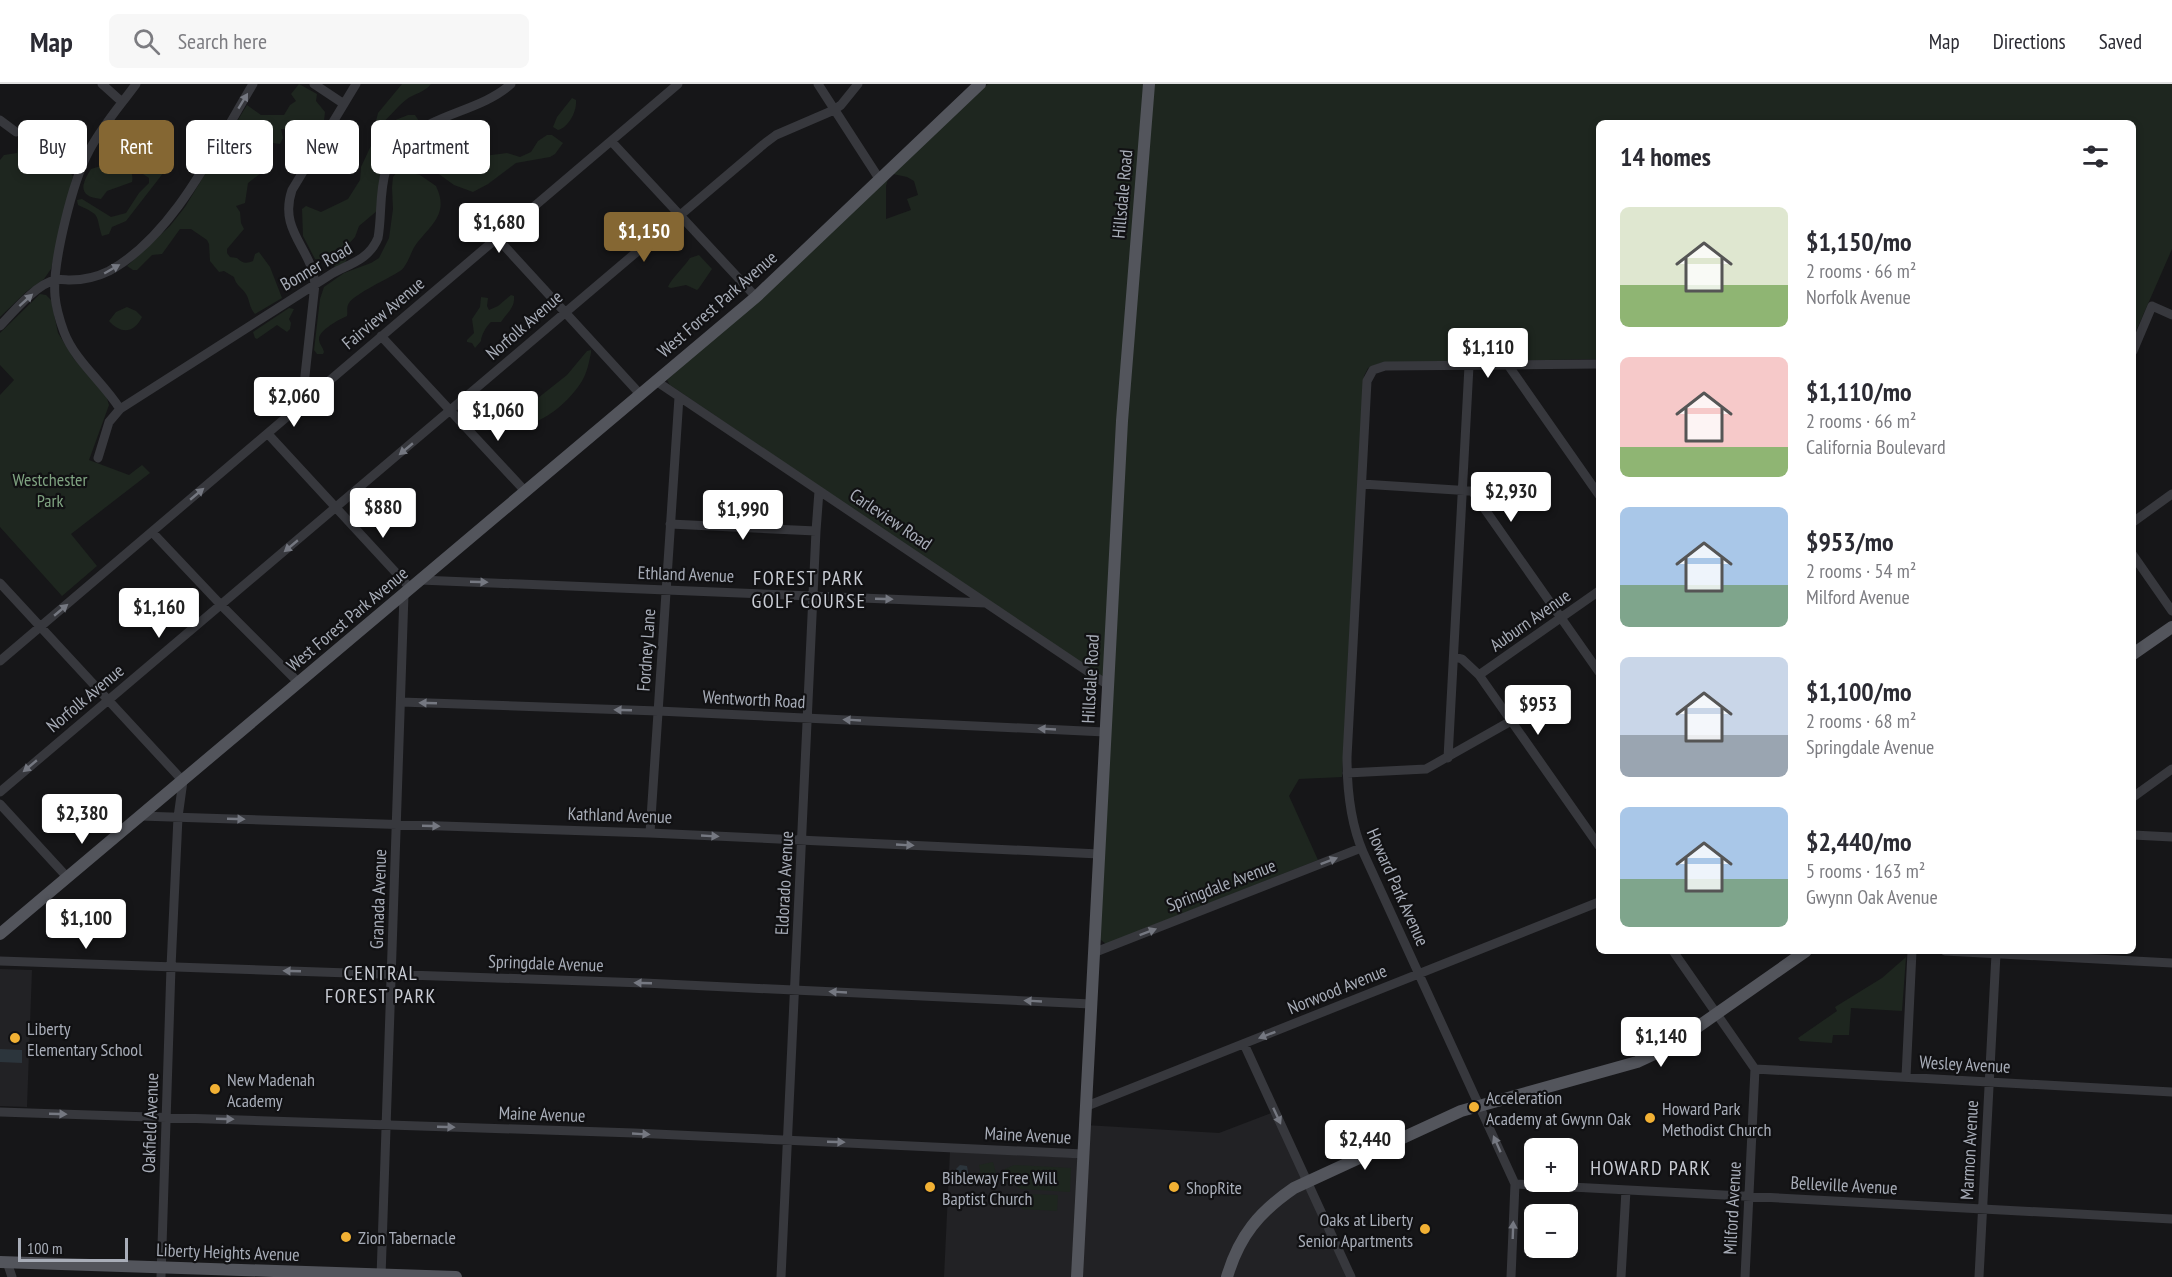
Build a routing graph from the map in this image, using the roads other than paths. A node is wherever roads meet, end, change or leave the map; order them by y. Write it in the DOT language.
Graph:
graph roads {
  1 [pos="102,84"];
  2 [pos="136,84"];
  3 [pos="253,84"];
  4 [pos="314,84"];
  5 [pos="356,84"];
  6 [pos="511,84"];
  7 [pos="818,84"];
  8 [pos="858,84"];
  9 [pos="980,84"];
  10 [pos="1149,84"];
  11 [pos="674,85"];
  12 [pos="122,102"];
  13 [pos="344,104"];
  14 [pos="834,110"];
  15 [pos="0,120"];
  16 [pos="16,132"];
  17 [pos="611,141"];
  18 [pos="880,180"];
  19 [pos="679,215"];
  20 [pos="497,238"];
  21 [pos="55,280"];
  22 [pos="315,284"];
  23 [pos="756,297"];
  24 [pos="565,312"];
  25 [pos="2172,315"];
  26 [pos="0,326"];
  27 [pos="381,336"];
  28 [pos="2136,344"];
  29 [pos="1596,364"];
  30 [pos="1508,365"];
  31 [pos="1469,366"];
  32 [pos="656,381"];
  33 [pos="640,394"];
  34 [pos="679,397"];
  35 [pos="302,403"];
  36 [pos="120,409"];
  37 [pos="451,411"];
  38 [pos="268,434"];
  39 [pos="98,458"];
  40 [pos="1362,484"];
  41 [pos="1462,490"];
  42 [pos="525,491"];
  43 [pos="819,491"];
  44 [pos="1596,491"];
  45 [pos="2172,494"];
  46 [pos="336,508"];
  47 [pos="2136,520"];
  48 [pos="670,524"];
  49 [pos="816,531"];
  50 [pos="152,532"];
  51 [pos="2136,559"];
  52 [pos="0,583"];
  53 [pos="412,588"];
  54 [pos="666,590"];
  55 [pos="1596,593"];
  56 [pos="813,596"];
  57 [pos="986,603"];
  58 [pos="220,605"];
  59 [pos="2172,610"];
  60 [pos="1561,618"];
  61 [pos="40,627"];
  62 [pos="2172,627"];
  63 [pos="2136,652"];
  64 [pos="1454,657"];
  65 [pos="0,661"];
  66 [pos="1596,668"];
  67 [pos="1479,675"];
  68 [pos="299,684"];
  69 [pos="1108,685"];
  70 [pos="108,700"];
  71 [pos="401,702"];
  72 [pos="658,711"];
  73 [pos="808,718"];
  74 [pos="1511,721"];
  75 [pos="1105,732"];
  76 [pos="1448,758"];
  77 [pos="2172,769"];
  78 [pos="1347,773"];
  79 [pos="183,781"];
  80 [pos="0,792"];
  81 [pos="2136,795"];
  82 [pos="0,804"];
  83 [pos="140,816"];
  84 [pos="178,817"];
  85 [pos="397,825"];
  86 [pos="650,833"];
  87 [pos="2136,835"];
  88 [pos="2172,837"];
  89 [pos="802,840"];
  90 [pos="1596,842"];
  91 [pos="1361,848"];
  92 [pos="1099,854"];
  93 [pos="68,877"];
  94 [pos="1596,903"];
  95 [pos="0,933"];
  96 [pos="1093,953"];
  97 [pos="1675,954"];
  98 [pos="1802,954"];
  99 [pos="1912,954"];
  100 [pos="1997,954"];
  101 [pos="2029,954"];
  102 [pos="0,961"];
  103 [pos="2172,963"];
  104 [pos="171,967"];
  105 [pos="1419,974"];
  106 [pos="392,975"];
  107 [pos="795,990"];
  108 [pos="1091,1004"];
  109 [pos="1717,1014"];
  110 [pos="1244,1044"];
  111 [pos="1755,1069"];
  112 [pos="1906,1077"];
  113 [pos="1989,1082"];
  114 [pos="2172,1092"];
  115 [pos="1479,1104"];
  116 [pos="1086,1106"];
  117 [pos="0,1112"];
  118 [pos="167,1117"];
  119 [pos="387,1125"];
  120 [pos="788,1140"];
  121 [pos="1083,1154"];
  122 [pos="1307,1181"];
  123 [pos="1515,1184"];
  124 [pos="1626,1190"];
  125 [pos="1749,1196"];
  126 [pos="1982,1209"];
  127 [pos="2172,1219"];
  128 [pos="2,1261"];
  129 [pos="161,1272"];
  130 [pos="381,1276"];
  131 [pos="12,1277"];
  132 [pos="456,1277"];
  133 [pos="781,1277"];
  134 [pos="1077,1277"];
  135 [pos="1227,1277"];
  136 [pos="1351,1277"];
  137 [pos="1511,1277"];
  138 [pos="1621,1277"];
  139 [pos="1745,1277"];
  140 [pos="1978,1277"];
  1 -- 12 [label="street"];
  2 -- 12 [label="street"];
  21 -- 3 [label="street, one-way"];
  4 -- 13 [label="street"];
  5 -- 13 [label="street"];
  6 -- 22 [label="street, Bonner Road"];
  7 -- 14 [label="street"];
  8 -- 14 [label="street, Norfolk Avenue"];
  9 -- 18 [label="main road, West Forest Park Avenue"];
  10 -- 69 [label="main road, Hillsdale Road"];
  11 -- 17 [label="street, Fairview Avenue"];
  12 -- 21 [label="street"];
  13 -- 22 [label="street"];
  14 -- 18 [label="street"];
  14 -- 19 [label="street, Norfolk Avenue"];
  15 -- 16 [label="street"];
  17 -- 19 [label="street"];
  17 -- 20 [label="street, Fairview Avenue"];
  18 -- 23 [label="main road, West Forest Park Avenue"];
  19 -- 23 [label="street"];
  19 -- 24 [label="street, Norfolk Avenue"];
  20 -- 24 [label="street"];
  20 -- 27 [label="street, Fairview Avenue"];
  26 -- 21 [label="street, one-way"];
  21 -- 36 [label="street"];
  22 -- 35 [label="street"];
  22 -- 36 [label="street, Bonner Road"];
  23 -- 32 [label="main road, West Forest Park Avenue"];
  24 -- 33 [label="street"];
  24 -- 37 [label="street, Norfolk Avenue"];
  25 -- 28 [label="street"];
  27 -- 35 [label="street, Fairview Avenue"];
  27 -- 37 [label="street"];
  29 -- 30 [label="street"];
  30 -- 31 [label="street"];
  30 -- 44 [label="street"];
  31 -- 40 [label="street, Howard Park Avenue"];
  31 -- 41 [label="street"];
  32 -- 33 [label="main road, West Forest Park Avenue"];
  32 -- 34 [label="street, Carleview Road"];
  33 -- 42 [label="main road, West Forest Park Avenue"];
  34 -- 43 [label="street, Carleview Road"];
  34 -- 48 [label="street, Fordney Lane"];
  35 -- 38 [label="street, Fairview Avenue"];
  36 -- 39 [label="street, Bonner Road"];
  37 -- 42 [label="street"];
  37 -- 46 [label="street, Norfolk Avenue, one-way"];
  38 -- 46 [label="street"];
  50 -- 38 [label="street, Fairview Avenue, one-way"];
  40 -- 41 [label="street"];
  40 -- 78 [label="street, Howard Park Avenue"];
  41 -- 60 [label="street"];
  41 -- 64 [label="street"];
  42 -- 53 [label="main road, West Forest Park Avenue"];
  43 -- 49 [label="street, Eldorado Avenue"];
  43 -- 57 [label="street, Carleview Road"];
  45 -- 47 [label="street"];
  46 -- 53 [label="street"];
  46 -- 58 [label="street, Norfolk Avenue, one-way"];
  48 -- 49 [label="street"];
  48 -- 54 [label="street, Fordney Lane"];
  49 -- 56 [label="street, Eldorado Avenue"];
  50 -- 58 [label="street"];
  61 -- 50 [label="street, Fairview Avenue, one-way"];
  51 -- 59 [label="street"];
  52 -- 61 [label="street"];
  53 -- 54 [label="street, Ethland Avenue, one-way"];
  53 -- 68 [label="main road, West Forest Park Avenue"];
  53 -- 71 [label="street, Granada Avenue"];
  54 -- 56 [label="street, Ethland Avenue"];
  54 -- 72 [label="street, Fordney Lane"];
  55 -- 60 [label="street, Auburn Avenue"];
  56 -- 57 [label="street, Ethland Avenue, one-way"];
  56 -- 73 [label="street, Eldorado Avenue"];
  57 -- 69 [label="street, Carleview Road"];
  58 -- 68 [label="street"];
  58 -- 70 [label="street, Norfolk Avenue"];
  60 -- 66 [label="street"];
  60 -- 67 [label="street, Auburn Avenue"];
  61 -- 65 [label="street, Fairview Avenue"];
  61 -- 70 [label="street"];
  62 -- 63 [label="main road"];
  64 -- 67 [label="street"];
  64 -- 76 [label="street"];
  67 -- 74 [label="street"];
  68 -- 79 [label="main road, West Forest Park Avenue"];
  69 -- 75 [label="main road, Hillsdale Road"];
  70 -- 79 [label="street"];
  70 -- 80 [label="street, Norfolk Avenue, one-way"];
  72 -- 71 [label="street, Wentworth Road, one-way"];
  71 -- 85 [label="street, Granada Avenue"];
  72 -- 73 [label="street, Wentworth Road"];
  72 -- 86 [label="street, Fordney Lane"];
  75 -- 73 [label="street, Wentworth Road, one-way"];
  73 -- 89 [label="street, Eldorado Avenue"];
  74 -- 76 [label="street"];
  74 -- 90 [label="street"];
  75 -- 92 [label="main road, Hillsdale Road"];
  76 -- 78 [label="street"];
  77 -- 81 [label="street"];
  78 -- 91 [label="street, Howard Park Avenue"];
  79 -- 83 [label="main road, West Forest Park Avenue"];
  79 -- 84 [label="street, Oakfield Avenue"];
  82 -- 93 [label="street"];
  83 -- 84 [label="street, Kathland Avenue"];
  83 -- 93 [label="main road, West Forest Park Avenue"];
  84 -- 85 [label="street, Kathland Avenue, one-way"];
  84 -- 104 [label="street, Oakfield Avenue"];
  85 -- 86 [label="street, Kathland Avenue, one-way"];
  85 -- 106 [label="street, Granada Avenue"];
  86 -- 89 [label="street, Kathland Avenue, one-way"];
  87 -- 88 [label="street"];
  89 -- 92 [label="street, Kathland Avenue, one-way"];
  89 -- 107 [label="street, Eldorado Avenue"];
  96 -- 91 [label="street, Springdale Avenue, one-way"];
  91 -- 105 [label="street, Howard Park Avenue"];
  92 -- 96 [label="main road, Hillsdale Road"];
  93 -- 95 [label="main road, West Forest Park Avenue"];
  94 -- 105 [label="street, Norwood Avenue"];
  96 -- 108 [label="main road, Hillsdale Road"];
  97 -- 109 [label="street"];
  98 -- 109 [label="main road"];
  99 -- 112 [label="street"];
  100 -- 113 [label="street, Marmon Avenue"];
  101 -- 103 [label="street"];
  102 -- 104 [label="street, Springdale Avenue"];
  106 -- 104 [label="street, Springdale Avenue, one-way"];
  104 -- 118 [label="street, Oakfield Avenue"];
  105 -- 110 [label="street, Norwood Avenue, one-way"];
  105 -- 115 [label="street, Howard Park Avenue"];
  107 -- 106 [label="street, Springdale Avenue, one-way"];
  106 -- 119 [label="street, Granada Avenue"];
  108 -- 107 [label="street, Springdale Avenue, one-way"];
  107 -- 120 [label="street, Eldorado Avenue"];
  108 -- 116 [label="main road, Hillsdale Road"];
  109 -- 111 [label="street"];
  109 -- 115 [label="main road"];
  110 -- 116 [label="street, Norwood Avenue"];
  110 -- 122 [label="street, one-way"];
  111 -- 112 [label="street, Wesley Avenue"];
  111 -- 125 [label="street, Milford Avenue"];
  112 -- 113 [label="street, Wesley Avenue"];
  113 -- 114 [label="street, Wesley Avenue"];
  113 -- 126 [label="street, Marmon Avenue"];
  115 -- 122 [label="main road"];
  123 -- 115 [label="street, Howard Park Avenue, one-way"];
  116 -- 121 [label="main road, Hillsdale Road"];
  117 -- 118 [label="street, Maine Avenue, one-way"];
  118 -- 119 [label="street, Maine Avenue, one-way"];
  118 -- 129 [label="street, Oakfield Avenue"];
  119 -- 120 [label="street, Maine Avenue, one-way"];
  119 -- 130 [label="street, Granada Avenue"];
  120 -- 121 [label="street, Maine Avenue, one-way"];
  120 -- 133 [label="street, Eldorado Avenue"];
  121 -- 134 [label="main road, Hillsdale Road"];
  122 -- 135 [label="main road"];
  122 -- 136 [label="street"];
  123 -- 124 [label="street, Belleville Avenue"];
  137 -- 123 [label="street, Howard Park Avenue, one-way"];
  124 -- 125 [label="street, Belleville Avenue"];
  124 -- 138 [label="street"];
  125 -- 126 [label="street, Belleville Avenue"];
  125 -- 139 [label="street, Milford Avenue"];
  126 -- 127 [label="street, Belleville Avenue"];
  126 -- 140 [label="street, Marmon Avenue"];
  128 -- 129 [label="main road, Liberty Heights Avenue"];
  128 -- 131 [label="street"];
  129 -- 130 [label="main road, Liberty Heights Avenue"];
  130 -- 132 [label="main road, Liberty Heights Avenue"];
}
